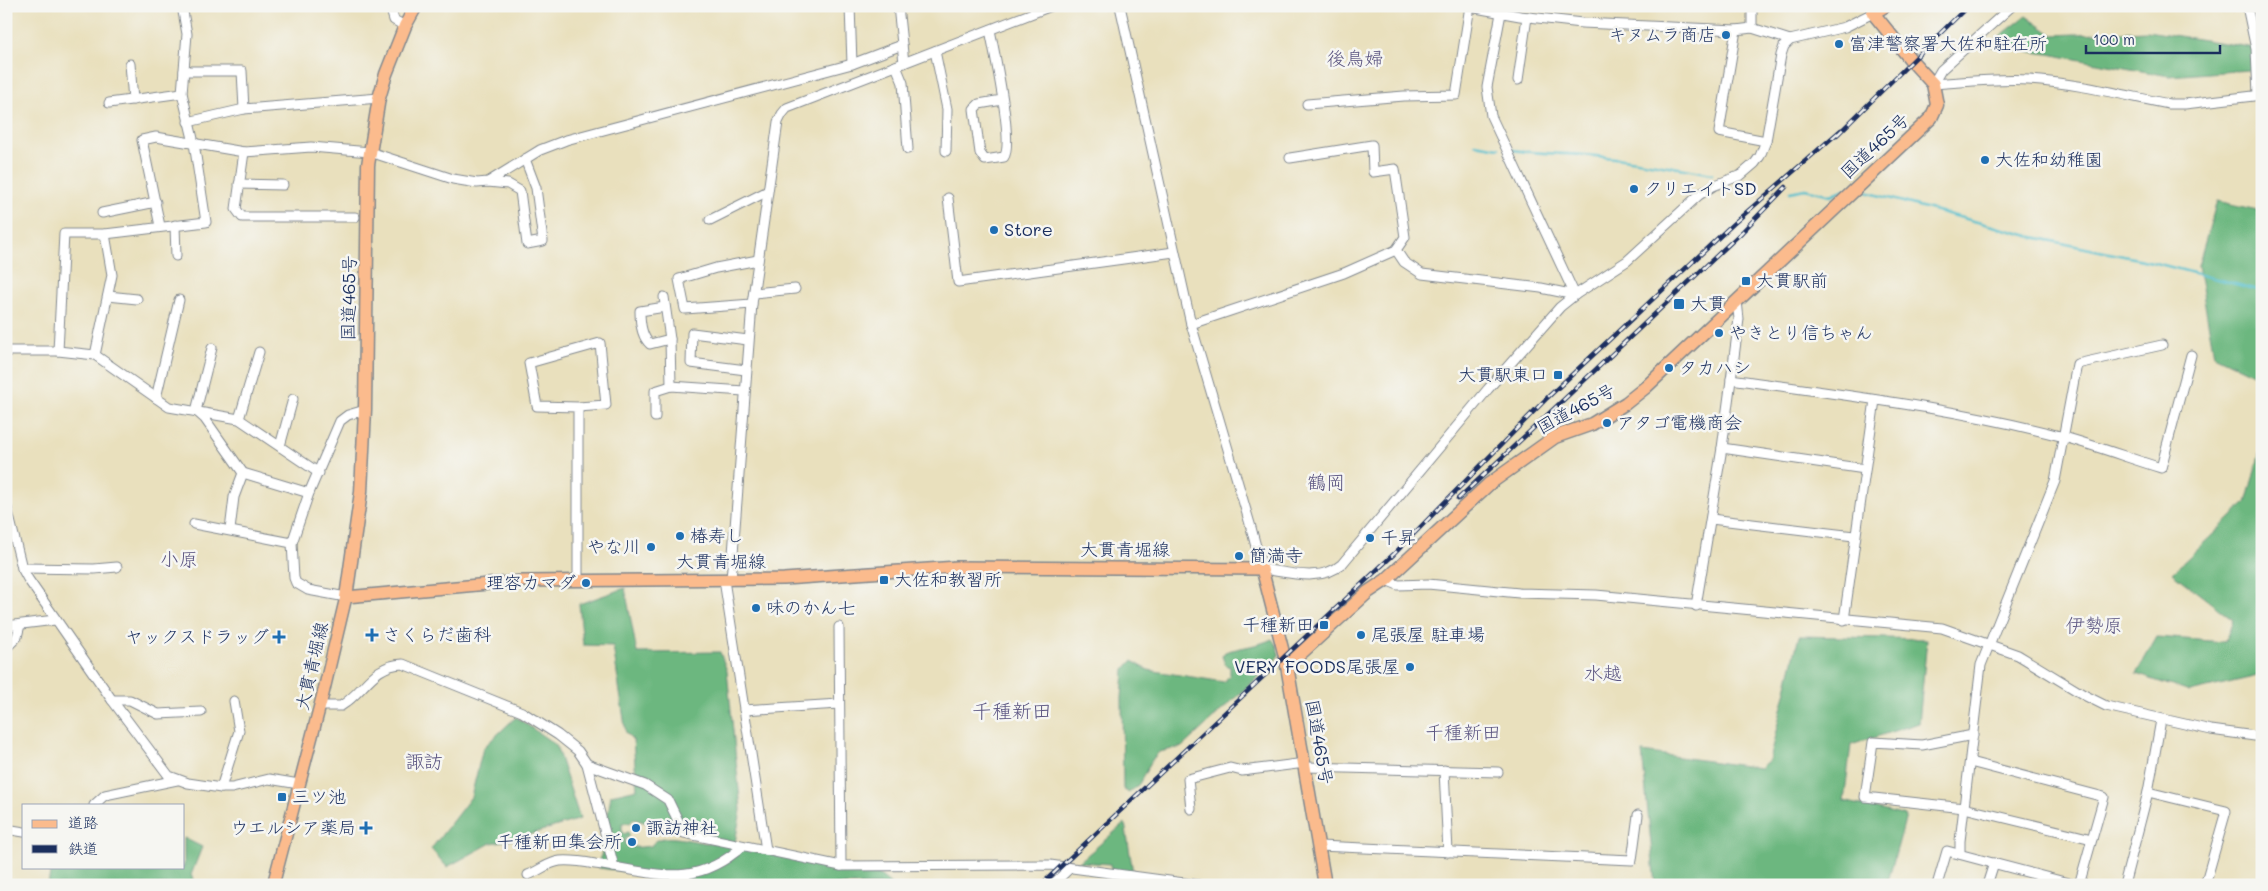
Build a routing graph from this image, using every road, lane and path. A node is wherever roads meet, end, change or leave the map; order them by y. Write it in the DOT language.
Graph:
graph roads {
  1 [pos="182,6"];
  2 [pos="390,6"];
  3 [pos="416,6"];
  4 [pos="850,6"];
  5 [pos="898,6"];
  6 [pos="1051,6"];
  7 [pos="1120,6"];
  8 [pos="1470,6"];
  9 [pos="1752,6"];
  10 [pos="2012,6"];
  11 [pos="2248,6"];
  12 [pos="1502,9"];
  13 [pos="1879,10"];
  14 [pos="1527,17"];
  15 [pos="405,26"];
  16 [pos="1752,28"];
  17 [pos="990,30"];
  18 [pos="1736,30"];
  19 [pos="1790,40"];
  20 [pos="902,45"];
  21 [pos="935,51"];
  22 [pos="130,64"];
  23 [pos="852,64"];
  24 [pos="900,64"];
  25 [pos="184,71"];
  26 [pos="1518,80"];
  27 [pos="1934,84"];
  28 [pos="182,93"];
  29 [pos="2260,95"];
  30 [pos="379,98"];
  31 [pos="132,100"];
  32 [pos="1002,100"];
  33 [pos="110,103"];
  34 [pos="1307,104"];
  35 [pos="244,108"];
  36 [pos="188,122"];
  37 [pos="1766,141"];
  38 [pos="194,144"];
  39 [pos="908,149"];
  40 [pos="946,151"];
  41 [pos="244,152"];
  42 [pos="370,152"];
  43 [pos="1290,158"];
  44 [pos="525,159"];
  45 [pos="488,182"];
  46 [pos="239,184"];
  47 [pos="283,184"];
  48 [pos="766,192"];
  49 [pos="948,198"];
  50 [pos="156,202"];
  51 [pos="102,213"];
  52 [pos="355,217"];
  53 [pos="710,220"];
  54 [pos="175,225"];
  55 [pos="160,226"];
  56 [pos="105,234"];
  57 [pos="1396,250"];
  58 [pos="1174,252"];
  59 [pos="176,256"];
  60 [pos="758,260"];
  61 [pos="795,289"];
  62 [pos="754,293"];
  63 [pos="1574,295"];
  64 [pos="108,296"];
  65 [pos="664,297"];
  66 [pos="137,299"];
  67 [pos="179,300"];
  68 [pos="1737,301"];
  69 [pos="752,304"];
  70 [pos="665,307"];
  71 [pos="1191,324"];
  72 [pos="670,340"];
  73 [pos="748,340"];
  74 [pos="2162,345"];
  75 [pos="212,348"];
  76 [pos="6,351"];
  77 [pos="58,351"];
  78 [pos="259,352"];
  79 [pos="95,355"];
  80 [pos="2191,355"];
  81 [pos="746,370"];
  82 [pos="1731,379"];
  83 [pos="671,386"];
  84 [pos="744,392"];
  85 [pos="156,398"];
  86 [pos="293,398"];
  87 [pos="1875,400"];
  88 [pos="578,407"];
  89 [pos="365,410"];
  90 [pos="196,411"];
  91 [pos="655,417"];
  92 [pos="239,419"];
  93 [pos="2064,437"];
  94 [pos="280,446"];
  95 [pos="1722,448"];
  96 [pos="1865,469"];
  97 [pos="243,472"];
  98 [pos="319,472"];
  99 [pos="309,493"];
  100 [pos="6,504"];
  101 [pos="1710,519"];
  102 [pos="194,524"];
  103 [pos="230,530"];
  104 [pos="1854,536"];
  105 [pos="292,543"];
  106 [pos="117,567"];
  107 [pos="22,568"];
  108 [pos="1262,569"];
  109 [pos="578,579"];
  110 [pos="727,580"];
  111 [pos="1386,580"];
  112 [pos="346,597"];
  113 [pos="1696,606"];
  114 [pos="55,620"];
  115 [pos="1844,620"];
  116 [pos="20,625"];
  117 [pos="6,626"];
  118 [pos="839,627"];
  119 [pos="1988,644"];
  120 [pos="6,648"];
  121 [pos="1287,666"];
  122 [pos="112,700"];
  123 [pos="234,701"];
  124 [pos="839,704"];
  125 [pos="320,706"];
  126 [pos="744,710"];
  127 [pos="200,712"];
  128 [pos="2161,720"];
  129 [pos="1974,735"];
  130 [pos="2262,738"];
  131 [pos="1970,762"];
  132 [pos="587,764"];
  133 [pos="1306,765"];
  134 [pos="1444,770"];
  135 [pos="1498,772"];
  136 [pos="177,780"];
  137 [pos="299,784"];
  138 [pos="221,788"];
  139 [pos="2148,792"];
  140 [pos="95,804"];
  141 [pos="1964,808"];
  142 [pos="1191,809"];
  143 [pos="1638,815"];
  144 [pos="6,829"];
  145 [pos="22,832"];
  146 [pos="2092,839"];
  147 [pos="743,846"];
  148 [pos="1319,846"];
  149 [pos="766,850"];
  150 [pos="1448,852"];
  151 [pos="1960,854"];
  152 [pos="1994,863"];
  153 [pos="841,866"];
  154 [pos="614,867"];
  155 [pos="1070,868"];
  156 [pos="528,875"];
  157 [pos="2039,875"];
  158 [pos="273,885"];
  159 [pos="1052,885"];
  160 [pos="1198,885"];
  161 [pos="1325,885"];
  162 [pos="1937,885"];
  163 [pos="1987,885"];
  164 [pos="2036,885"];
  165 [pos="2077,885"];
  166 [pos="2124,885"];
  167 [pos="2205,885"];
  1 -- 25 [label="street"];
  2 -- 15 [label="street"];
  3 -- 15 [label="highway, 国道465号"];
  4 -- 23 [label="street"];
  5 -- 20 [label="street"];
  6 -- 17 [label="street"];
  7 -- 58 [label="street"];
  8 -- 12 [label="street"];
  8 -- 34 [label="street"];
  9 -- 16 [label="street"];
  10 -- 27 [label="street"];
  11 -- 29 [label="street"];
  12 -- 14 [label="street"];
  12 -- 63 [label="street"];
  13 -- 19 [label="street"];
  13 -- 27 [label="highway"];
  14 -- 18 [label="street"];
  14 -- 26 [label="street"];
  15 -- 30 [label="highway, 国道465号"];
  16 -- 18 [label="street"];
  16 -- 19 [label="street"];
  17 -- 21 [label="street"];
  17 -- 32 [label="street"];
  18 -- 37 [label="street"];
  19 -- 37 [label="street"];
  20 -- 23 [label="street"];
  20 -- 24 [label="street"];
  21 -- 24 [label="street"];
  21 -- 40 [label="street"];
  22 -- 31 [label="street"];
  23 -- 44 [label="street"];
  24 -- 39 [label="street"];
  24 -- 48 [label="street"];
  25 -- 28 [label="street"];
  25 -- 35 [label="street"];
  27 -- 29 [label="street"];
  27 -- 68 [label="highway, 国道465号"];
  28 -- 31 [label="street"];
  28 -- 36 [label="street"];
  30 -- 35 [label="street"];
  30 -- 42 [label="highway, 国道465号"];
  31 -- 33 [label="street"];
  32 -- 32 [label="street"];
  35 -- 36 [label="street"];
  36 -- 38 [label="street"];
  37 -- 63 [label="street"];
  38 -- 41 [label="street"];
  38 -- 50 [label="street"];
  38 -- 54 [label="street"];
  41 -- 42 [label="street"];
  41 -- 46 [label="street"];
  42 -- 45 [label="street"];
  42 -- 89 [label="highway, 国道465号"];
  43 -- 57 [label="street"];
  44 -- 45 [label="street"];
  44 -- 45 [label="street"];
  46 -- 47 [label="street"];
  46 -- 52 [label="street"];
  48 -- 53 [label="street"];
  48 -- 60 [label="street"];
  49 -- 58 [label="street"];
  50 -- 51 [label="street"];
  50 -- 55 [label="street"];
  54 -- 55 [label="street"];
  54 -- 59 [label="street"];
  55 -- 56 [label="street"];
  56 -- 64 [label="street"];
  56 -- 77 [label="street"];
  57 -- 63 [label="street"];
  57 -- 71 [label="street"];
  58 -- 71 [label="street"];
  60 -- 62 [label="street"];
  60 -- 69 [label="street"];
  61 -- 62 [label="street"];
  62 -- 69 [label="street"];
  63 -- 108 [label="street"];
  64 -- 66 [label="street"];
  64 -- 79 [label="street"];
  65 -- 70 [label="street"];
  67 -- 85 [label="street"];
  68 -- 82 [label="street"];
  68 -- 111 [label="highway, 国道465号"];
  69 -- 73 [label="street"];
  70 -- 72 [label="street"];
  70 -- 72 [label="street"];
  71 -- 108 [label="street"];
  72 -- 83 [label="street"];
  73 -- 81 [label="street"];
  73 -- 81 [label="street"];
  74 -- 93 [label="street"];
  75 -- 90 [label="street"];
  76 -- 77 [label="street"];
  77 -- 79 [label="street"];
  78 -- 92 [label="street"];
  79 -- 85 [label="street"];
  80 -- 93 [label="street"];
  81 -- 84 [label="street"];
  82 -- 87 [label="street"];
  82 -- 95 [label="street"];
  83 -- 84 [label="street"];
  83 -- 91 [label="street"];
  84 -- 110 [label="street"];
  85 -- 90 [label="street"];
  86 -- 94 [label="street"];
  87 -- 93 [label="street"];
  87 -- 96 [label="street"];
  88 -- 88 [label="street"];
  88 -- 109 [label="street"];
  89 -- 98 [label="street"];
  89 -- 112 [label="highway, 国道465号"];
  90 -- 92 [label="street"];
  90 -- 97 [label="street"];
  92 -- 94 [label="street"];
  93 -- 119 [label="street"];
  94 -- 98 [label="street"];
  95 -- 96 [label="street"];
  95 -- 101 [label="street"];
  96 -- 104 [label="street"];
  97 -- 99 [label="street"];
  97 -- 103 [label="street"];
  98 -- 99 [label="street"];
  99 -- 105 [label="street"];
  100 -- 107 [label="street"];
  101 -- 104 [label="street"];
  101 -- 113 [label="street"];
  102 -- 103 [label="street"];
  103 -- 105 [label="street"];
  104 -- 115 [label="street"];
  105 -- 112 [label="street"];
  106 -- 107 [label="street"];
  107 -- 114 [label="street"];
  108 -- 110 [label="main road, 大貫青堀線"];
  108 -- 121 [label="main road"];
  109 -- 110 [label="main road, 大貫青堀線"];
  109 -- 112 [label="main road, 大貫青堀線"];
  110 -- 126 [label="street"];
  111 -- 113 [label="street"];
  111 -- 121 [label="highway, 国道465号"];
  112 -- 125 [label="main road, 大貫青堀線"];
  113 -- 115 [label="street"];
  114 -- 116 [label="street"];
  114 -- 122 [label="street"];
  115 -- 119 [label="street"];
  116 -- 117 [label="street"];
  116 -- 120 [label="street"];
  118 -- 124 [label="street"];
  119 -- 128 [label="street"];
  119 -- 129 [label="street"];
  121 -- 133 [label="highway, 国道465号"];
  122 -- 127 [label="street"];
  122 -- 136 [label="street"];
  123 -- 138 [label="street"];
  124 -- 126 [label="street"];
  124 -- 153 [label="street"];
  125 -- 132 [label="street"];
  125 -- 137 [label="main road, 大貫青堀線"];
  126 -- 149 [label="street"];
  128 -- 130 [label="street"];
  128 -- 139 [label="street"];
  129 -- 131 [label="street"];
  129 -- 141 [label="street"];
  131 -- 141 [label="street"];
  131 -- 146 [label="street"];
  132 -- 147 [label="street"];
  132 -- 154 [label="street"];
  133 -- 134 [label="street"];
  133 -- 142 [label="street"];
  133 -- 148 [label="highway, 国道465号"];
  134 -- 135 [label="street"];
  134 -- 150 [label="street"];
  136 -- 138 [label="street"];
  136 -- 140 [label="street"];
  137 -- 138 [label="street"];
  137 -- 158 [label="main road, 大貫青堀線"];
  139 -- 166 [label="street"];
  139 -- 167 [label="street"];
  141 -- 146 [label="street"];
  141 -- 151 [label="street"];
  143 -- 150 [label="street"];
  144 -- 145 [label="street"];
  146 -- 165 [label="street"];
  147 -- 149 [label="street"];
  147 -- 154 [label="street"];
  148 -- 150 [label="street"];
  148 -- 161 [label="highway, 国道465号"];
  149 -- 153 [label="street"];
  151 -- 152 [label="street"];
  151 -- 162 [label="street"];
  152 -- 157 [label="street"];
  152 -- 163 [label="street"];
  153 -- 155 [label="street"];
  154 -- 156 [label="street"];
  155 -- 159 [label="street"];
  155 -- 160 [label="street"];
  157 -- 164 [label="street"];
  157 -- 165 [label="street"];
}
